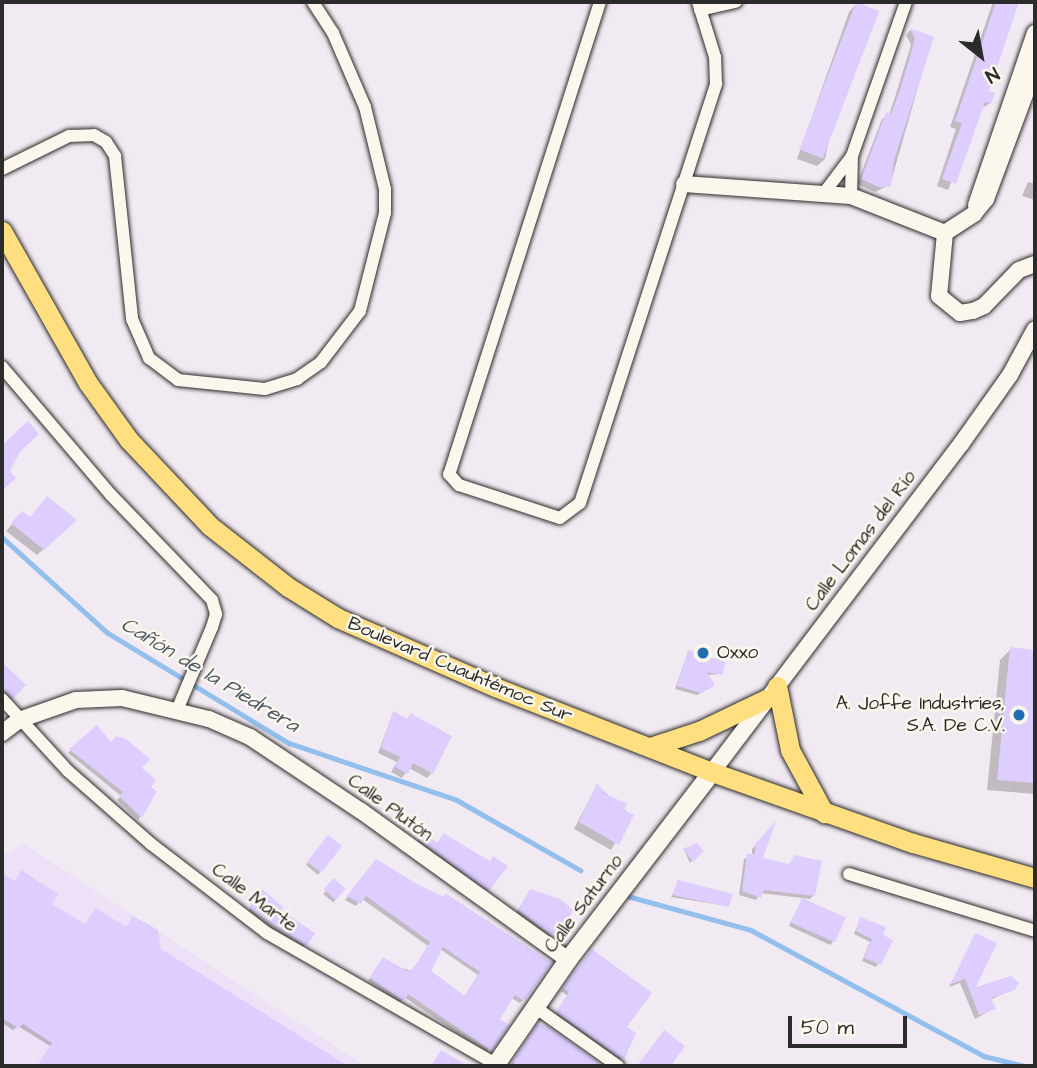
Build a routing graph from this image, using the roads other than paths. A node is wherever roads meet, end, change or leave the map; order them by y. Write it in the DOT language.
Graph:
graph roads {
  1 [pos="313,2"];
  2 [pos="600,2"];
  3 [pos="736,2"];
  4 [pos="906,2"];
  5 [pos="699,6"];
  6 [pos="1035,33"];
  7 [pos="1035,68"];
  8 [pos="852,156"];
  9 [pos="2,169"];
  10 [pos="684,184"];
  11 [pos="824,193"];
  12 [pos="851,196"];
  13 [pos="974,214"];
  14 [pos="2,231"];
  15 [pos="945,233"];
  16 [pos="1035,264"];
  17 [pos="1035,329"];
  18 [pos="2,367"];
  19 [pos="772,693"];
  20 [pos="2,699"];
  21 [pos="178,708"];
  22 [pos="19,720"];
  23 [pos="2,733"];
  24 [pos="650,747"];
  25 [pos="712,772"];
  26 [pos="824,813"];
  27 [pos="849,874"];
  28 [pos="1035,878"];
  29 [pos="1035,931"];
  30 [pos="568,960"];
  31 [pos="535,1007"];
  32 [pos="496,1065"];
  33 [pos="618,1066"];
  1 -- 9 [label="street"];
  2 -- 10 [label="street"];
  3 -- 5 [label="street"];
  4 -- 8 [label="street"];
  5 -- 10 [label="street"];
  6 -- 13 [label="street"];
  7 -- 13 [label="street"];
  8 -- 11 [label="street"];
  8 -- 12 [label="street"];
  10 -- 11 [label="street"];
  11 -- 12 [label="street"];
  12 -- 15 [label="street"];
  13 -- 15 [label="street"];
  14 -- 24 [label="main road, Boulevard Cuauhtémoc Sur"];
  15 -- 16 [label="street"];
  17 -- 19 [label="street, Calle Lomas del Río"];
  18 -- 21 [label="street"];
  19 -- 24 [label="main road"];
  19 -- 25 [label="street, Calle Lomas del Río"];
  19 -- 26 [label="main road"];
  20 -- 22 [label="street, Calle Marte"];
  21 -- 22 [label="street, Calle Plutón"];
  21 -- 30 [label="street, Calle Plutón"];
  22 -- 23 [label="street, Calle Plutón"];
  22 -- 32 [label="street, Calle Marte"];
  24 -- 25 [label="main road, Boulevard Cuauhtémoc Sur"];
  25 -- 26 [label="main road, Boulevard Cuauhtémoc Sur"];
  25 -- 30 [label="main road, Calle Saturno"];
  26 -- 28 [label="main road, Boulevard Cuauhtémoc Sur"];
  27 -- 29 [label="street"];
  30 -- 31 [label="main road, Calle Saturno"];
  31 -- 32 [label="main road, Calle Saturno"];
  31 -- 33 [label="street"];
}
